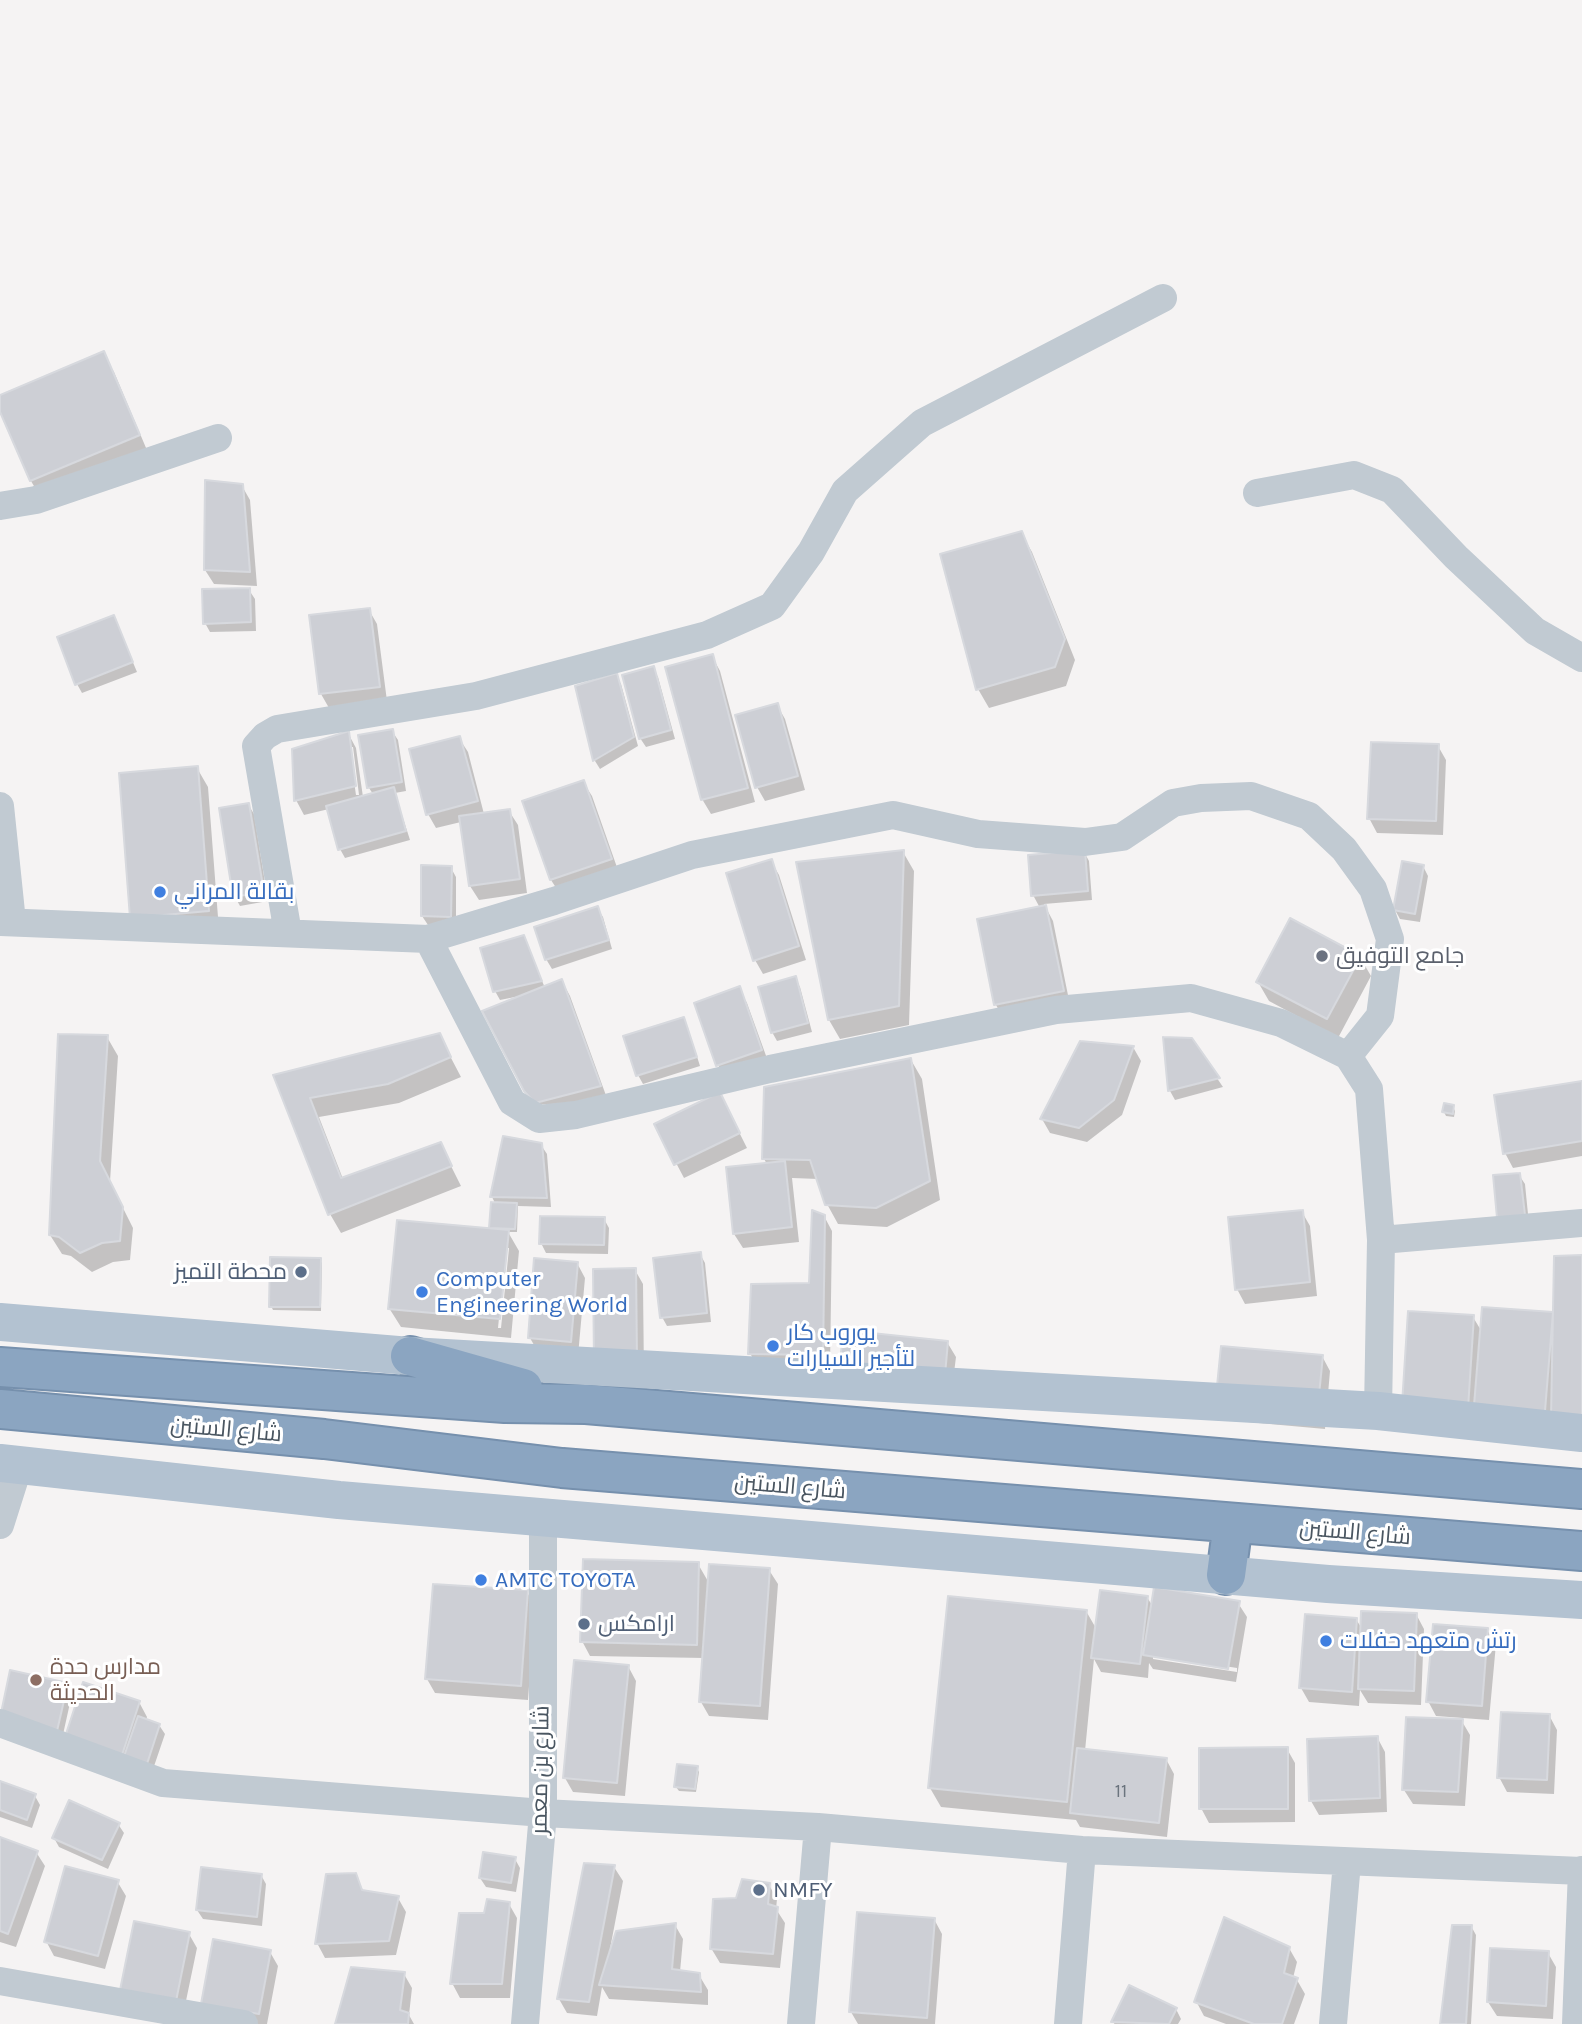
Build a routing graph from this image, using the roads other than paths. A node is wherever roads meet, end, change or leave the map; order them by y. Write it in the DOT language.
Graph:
graph roads {
  1 [pos="1163,298"];
  2 [pos="218,438"];
  3 [pos="1257,494"];
  4 [pos="0,506"];
  5 [pos="1582,658"];
  6 [pos="0,806"];
  7 [pos="6,922"];
  8 [pos="288,933"];
  9 [pos="428,939"];
  10 [pos="1348,1056"];
  11 [pos="1582,1223"];
  12 [pos="1381,1240"];
  13 [pos="0,1322"];
  14 [pos="410,1356"];
  15 [pos="0,1367"];
  16 [pos="586,1404"];
  17 [pos="0,1409"];
  18 [pos="1378,1411"];
  19 [pos="1582,1433"];
  20 [pos="9,1464"];
  21 [pos="1582,1489"];
  22 [pos="543,1516"];
  23 [pos="1233,1523"];
  24 [pos="0,1525"];
  25 [pos="1582,1551"];
  26 [pos="1226,1575"];
  27 [pos="1582,1600"];
  28 [pos="0,1723"];
  29 [pos="543,1813"];
  30 [pos="818,1828"];
  31 [pos="1082,1850"];
  32 [pos="1347,1862"];
  33 [pos="1582,1871"];
  34 [pos="0,1981"];
  35 [pos="244,2024"];
  36 [pos="525,2024"];
  37 [pos="801,2024"];
  38 [pos="1068,2024"];
  39 [pos="1333,2024"];
  40 [pos="1576,2024"];
  1 -- 8 [label="street"];
  2 -- 4 [label="street"];
  3 -- 5 [label="street"];
  6 -- 7 [label="street"];
  7 -- 8 [label="street"];
  8 -- 9 [label="street"];
  9 -- 10 [label="street"];
  9 -- 10 [label="street"];
  10 -- 12 [label="street"];
  11 -- 12 [label="street"];
  12 -- 18 [label="street"];
  13 -- 14 [label="main road"];
  14 -- 16 [label="highway"];
  14 -- 18 [label="main road"];
  15 -- 16 [label="highway, شارع الستين"];
  16 -- 21 [label="highway, شارع الستين"];
  17 -- 23 [label="highway, شارع الستين"];
  18 -- 19 [label="main road"];
  20 -- 22 [label="main road"];
  20 -- 24 [label="street"];
  22 -- 26 [label="main road"];
  22 -- 29 [label="street, شارع بن معمر"];
  23 -- 25 [label="highway, شارع الستين"];
  23 -- 26 [label="highway"];
  26 -- 27 [label="main road"];
  28 -- 29 [label="street"];
  29 -- 30 [label="street"];
  29 -- 36 [label="street, شارع بن معمر"];
  30 -- 31 [label="street"];
  30 -- 37 [label="street"];
  31 -- 32 [label="street"];
  31 -- 38 [label="street"];
  32 -- 33 [label="street"];
  32 -- 39 [label="street"];
  33 -- 40 [label="street"];
  34 -- 35 [label="street"];
}
